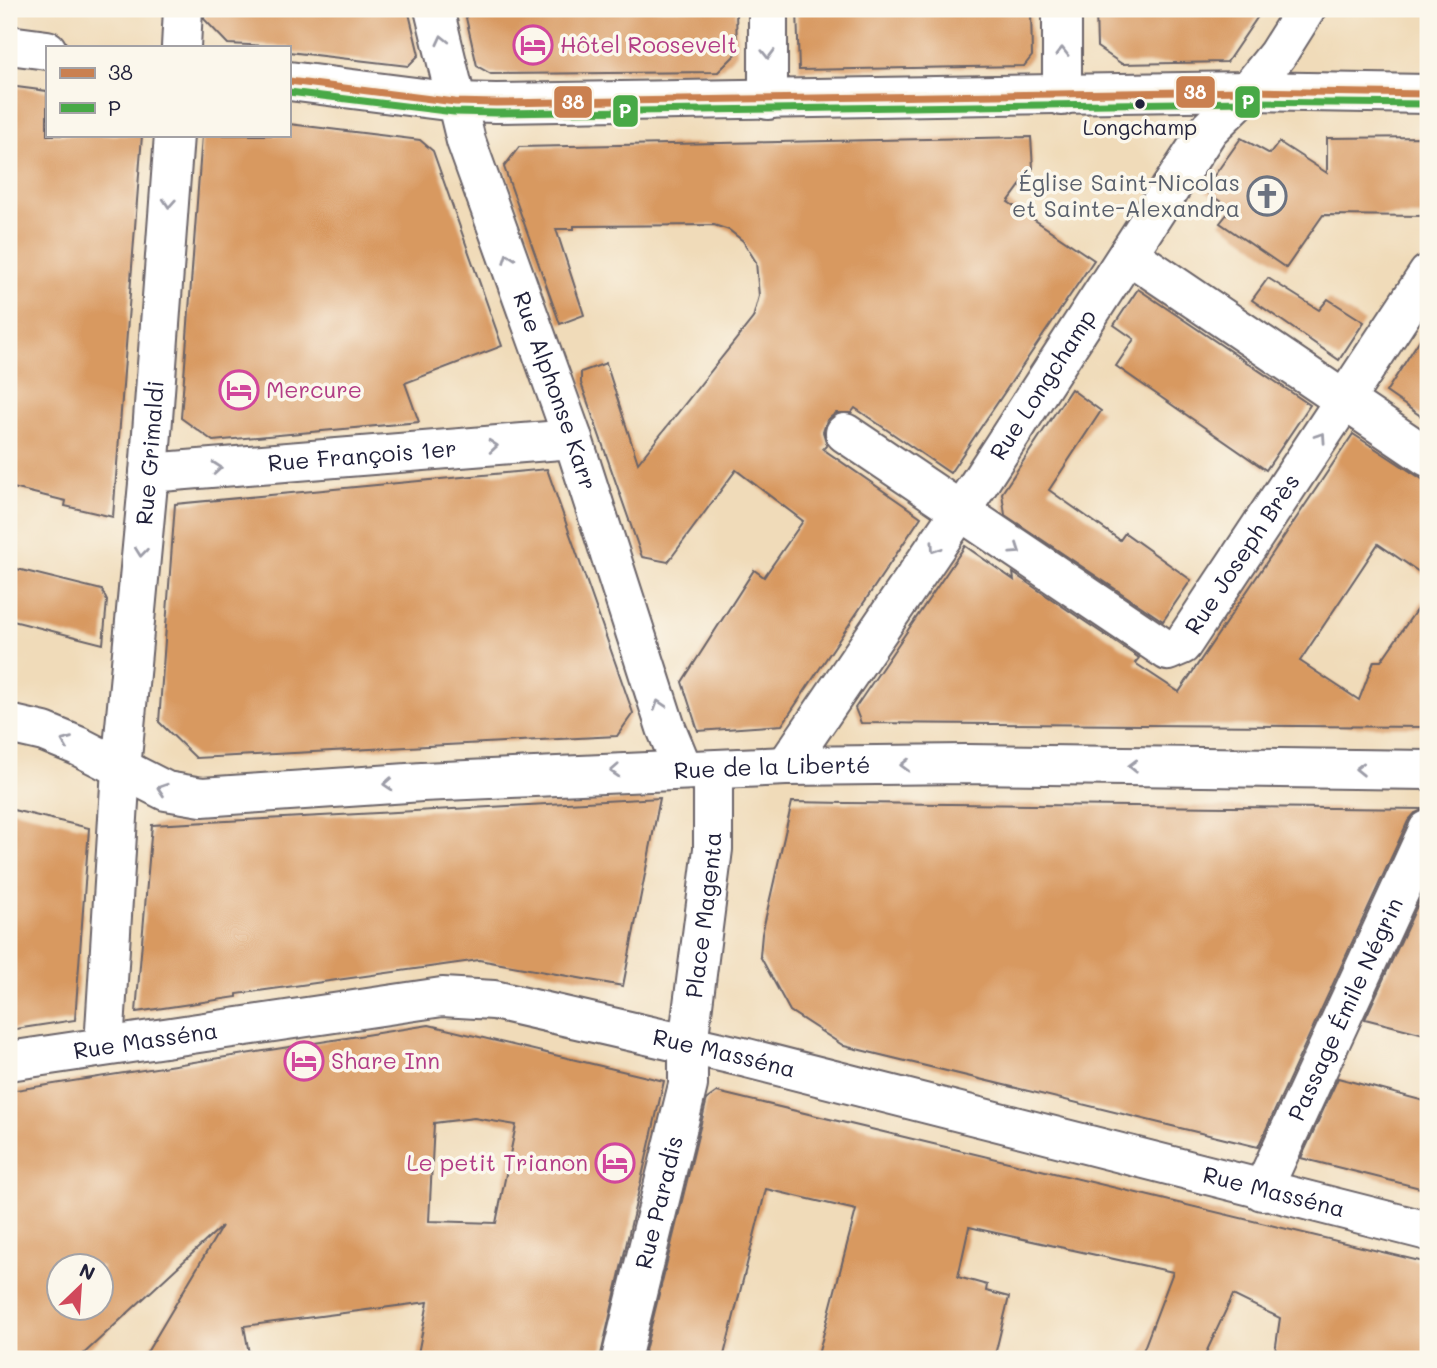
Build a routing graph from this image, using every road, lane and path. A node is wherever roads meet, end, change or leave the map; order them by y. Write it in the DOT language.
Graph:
graph roads {
  1 [pos="183,9"];
  2 [pos="434,9"];
  3 [pos="768,9"];
  4 [pos="1062,9"];
  5 [pos="1306,9"];
  6 [pos="9,45"];
  7 [pos="181,46"];
  8 [pos="46,50"];
  9 [pos="290,81"];
  10 [pos="1248,91"];
  11 [pos="1428,93"];
  12 [pos="1062,96"];
  13 [pos="768,100"];
  14 [pos="455,102"];
  15 [pos="174,136"];
  16 [pos="1128,254"];
  17 [pos="1428,274"];
  18 [pos="1344,400"];
  19 [pos="845,432"];
  20 [pos="573,439"];
  21 [pos="1428,457"];
  22 [pos="149,473"];
  23 [pos="959,512"];
  24 [pos="9,724"];
  25 [pos="786,766"];
  26 [pos="121,769"];
  27 [pos="1428,770"];
  28 [pos="698,778"];
  29 [pos="1428,830"];
  30 [pos="688,1044"];
  31 [pos="104,1046"];
  32 [pos="9,1061"];
  33 [pos="1262,1191"];
  34 [pos="1428,1231"];
  35 [pos="621,1359"];
  1 -- 7 [label="street"];
  14 -- 2 [label="street, Rue Alphonse Karr, one-way"];
  3 -- 13 [label="street, one-way"];
  12 -- 4 [label="street, one-way"];
  5 -- 10 [label="street, Rue Longchamp"];
  6 -- 8 [label="street"];
  9 -- 14 [label="street"];
  10 -- 11 [label="street"];
  10 -- 12 [label="street"];
  10 -- 16 [label="street, Rue Longchamp"];
  12 -- 13 [label="street"];
  13 -- 14 [label="street"];
  20 -- 14 [label="street, Rue Alphonse Karr, one-way"];
  15 -- 22 [label="street, Rue Grimaldi, one-way"];
  16 -- 18 [label="street"];
  16 -- 23 [label="street, Rue Longchamp"];
  17 -- 18 [label="street, Rue Joseph Brès"];
  18 -- 21 [label="street"];
  23 -- 18 [label="street, Rue Joseph Brès, one-way"];
  19 -- 23 [label="street"];
  22 -- 20 [label="street, Rue François 1er, one-way"];
  28 -- 20 [label="street, Rue Alphonse Karr, one-way"];
  22 -- 26 [label="street, Rue Grimaldi, one-way"];
  23 -- 25 [label="street, Rue Longchamp, one-way"];
  26 -- 24 [label="street, Rue de la Liberté, one-way"];
  27 -- 25 [label="street, Rue de la Liberté, one-way"];
  25 -- 28 [label="street, Rue de la Liberté"];
  28 -- 26 [label="street, Rue de la Liberté, one-way"];
  26 -- 31 [label="street, Rue Grimaldi"];
  28 -- 30 [label="street, Place Magenta"];
  29 -- 33 [label="street, Passage Émile Négrin"];
  30 -- 31 [label="street, Rue Masséna"];
  30 -- 33 [label="street, Rue Masséna"];
  30 -- 35 [label="street, Rue Paradis"];
  31 -- 32 [label="street, Rue Masséna"];
  33 -- 34 [label="street, Rue Masséna"];
}
